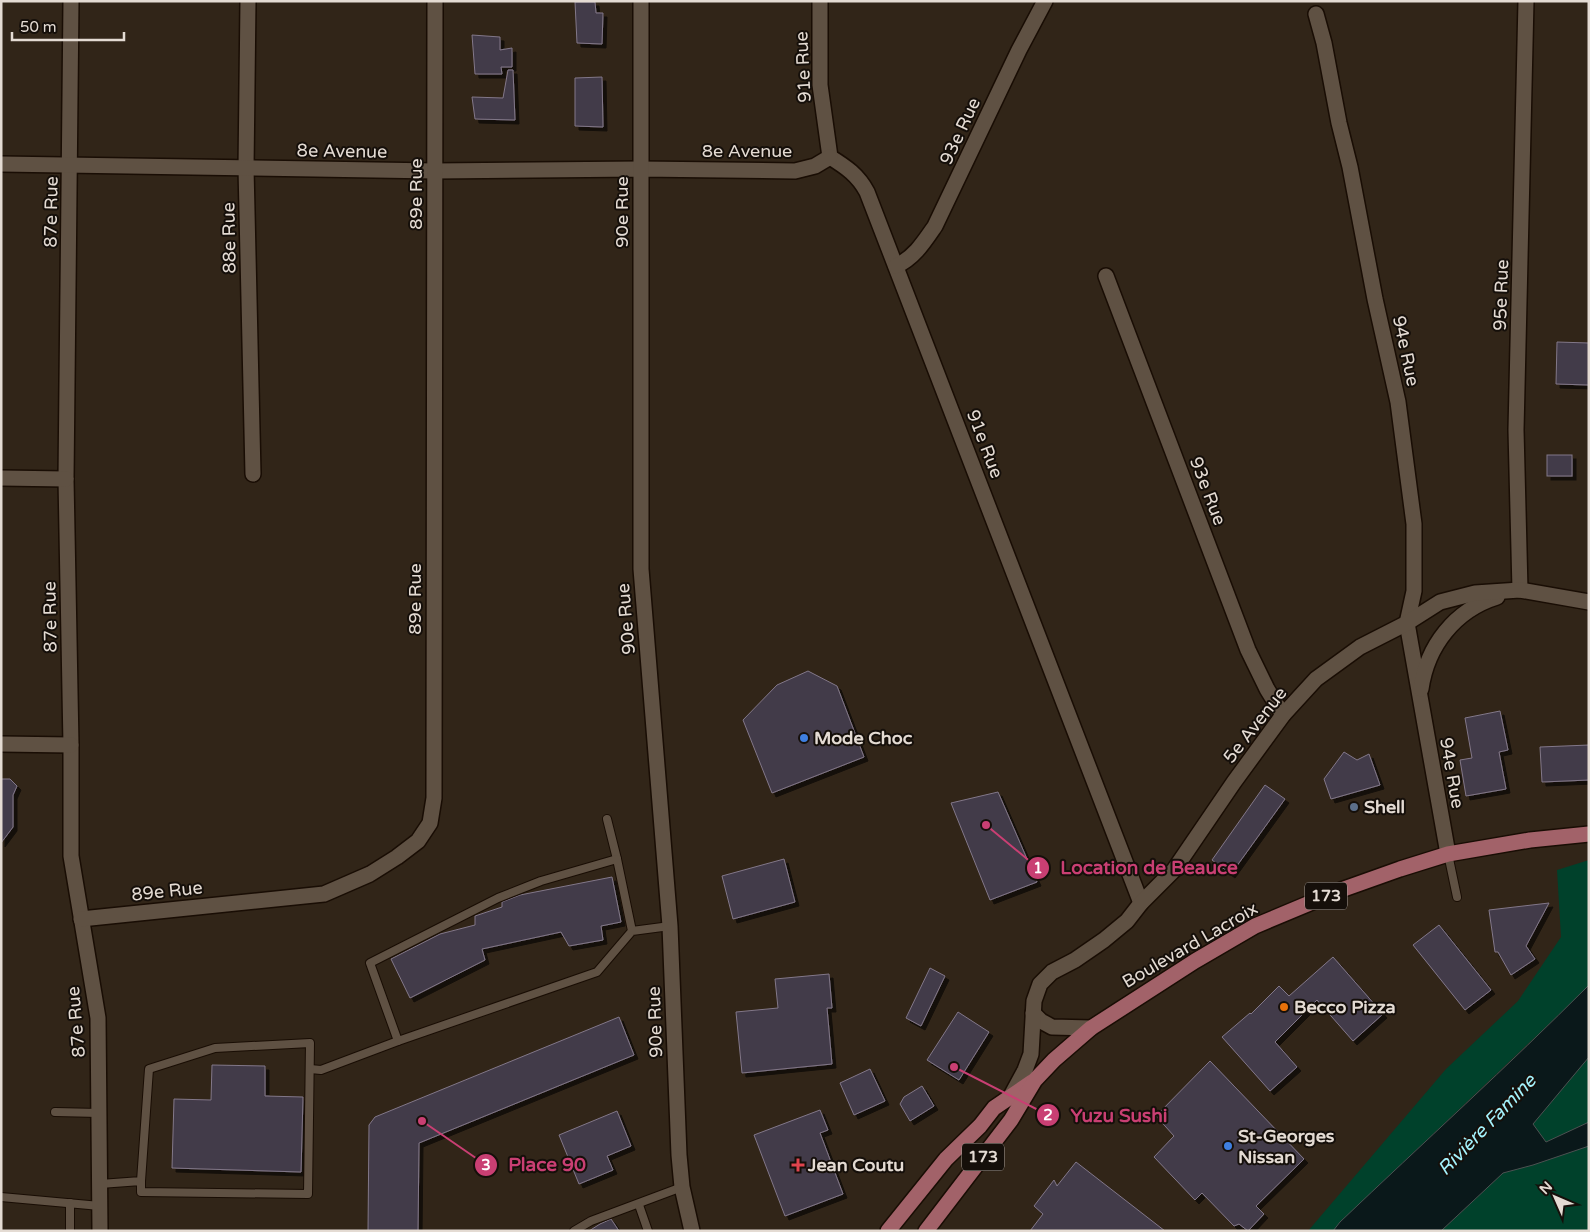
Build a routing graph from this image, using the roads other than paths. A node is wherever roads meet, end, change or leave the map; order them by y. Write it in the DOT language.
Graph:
graph roads {
  1 [pos="71,1"];
  2 [pos="248,1"];
  3 [pos="435,1"];
  4 [pos="641,1"];
  5 [pos="820,1"];
  6 [pos="1045,1"];
  7 [pos="1526,1"];
  8 [pos="1316,14"];
  9 [pos="830,157"];
  10 [pos="1,164"];
  11 [pos="70,165"];
  12 [pos="246,168"];
  13 [pos="640,169"];
  14 [pos="435,171"];
  15 [pos="896,266"];
  16 [pos="1106,276"];
  17 [pos="253,474"];
  18 [pos="1,478"];
  19 [pos="66,479"];
  20 [pos="1520,590"];
  21 [pos="1589,602"];
  22 [pos="1407,622"];
  23 [pos="1420,699"];
  24 [pos="1283,715"];
  25 [pos="1,744"];
  26 [pos="72,745"];
  27 [pos="607,820"];
  28 [pos="1589,834"];
  29 [pos="1448,854"];
  30 [pos="617,859"];
  31 [pos="1457,897"];
  32 [pos="1141,904"];
  33 [pos="81,919"];
  34 [pos="670,926"];
  35 [pos="632,931"];
  36 [pos="1033,1012"];
  37 [pos="1091,1028"];
  38 [pos="398,1041"];
  39 [pos="310,1069"];
  40 [pos="1035,1080"];
  41 [pos="1012,1094"];
  42 [pos="55,1112"];
  43 [pos="99,1113"];
  44 [pos="141,1181"];
  45 [pos="100,1184"];
  46 [pos="682,1187"];
  47 [pos="1,1197"];
  48 [pos="70,1203"];
  49 [pos="639,1204"];
  50 [pos="100,1206"];
  51 [pos="70,1231"];
  52 [pos="100,1231"];
  53 [pos="574,1231"];
  54 [pos="648,1231"];
  55 [pos="692,1231"];
  56 [pos="888,1231"];
  57 [pos="926,1231"];
  1 -- 11 [label="street, 87e Rue"];
  2 -- 12 [label="street, 88e Rue"];
  3 -- 14 [label="street, 89e Rue"];
  4 -- 13 [label="street, 90e Rue"];
  5 -- 9 [label="street, 91e Rue"];
  6 -- 15 [label="street, 93e Rue"];
  7 -- 20 [label="street, 95e Rue"];
  8 -- 22 [label="street, 94e Rue"];
  9 -- 13 [label="street, 8e Avenue"];
  9 -- 15 [label="street, 91e Rue"];
  10 -- 11 [label="street, 8e Avenue"];
  11 -- 12 [label="street, 8e Avenue"];
  11 -- 19 [label="street, 87e Rue"];
  12 -- 14 [label="street, 8e Avenue"];
  12 -- 17 [label="street, 88e Rue"];
  13 -- 14 [label="street, 8e Avenue"];
  13 -- 34 [label="street, 90e Rue"];
  14 -- 33 [label="street, 89e Rue"];
  15 -- 32 [label="street, 91e Rue"];
  16 -- 24 [label="street, 93e Rue"];
  18 -- 19 [label="street"];
  19 -- 26 [label="street, 87e Rue"];
  20 -- 21 [label="street, 5e Avenue"];
  20 -- 22 [label="street, 5e Avenue"];
  20 -- 23 [label="street, 94e Rue"];
  22 -- 23 [label="street, 94e Rue"];
  22 -- 24 [label="street, 5e Avenue"];
  23 -- 29 [label="street, 94e Rue"];
  24 -- 32 [label="street, 5e Avenue"];
  25 -- 26 [label="street"];
  26 -- 33 [label="street, 87e Rue"];
  27 -- 30 [label="lane"];
  28 -- 29 [label="main road, Boulevard Lacroix / 173"];
  29 -- 31 [label="lane"];
  29 -- 37 [label="main road, Boulevard Lacroix / 173"];
  30 -- 35 [label="lane"];
  30 -- 38 [label="lane"];
  32 -- 36 [label="street, 5e Avenue"];
  33 -- 43 [label="street, 87e Rue"];
  34 -- 35 [label="lane"];
  34 -- 46 [label="street, 90e Rue"];
  35 -- 38 [label="lane"];
  36 -- 37 [label="street"];
  36 -- 41 [label="street, 5e Avenue"];
  37 -- 40 [label="main road, Boulevard Lacroix / 173"];
  38 -- 39 [label="lane"];
  39 -- 44 [label="lane"];
  39 -- 44 [label="lane"];
  40 -- 41 [label="main road, Boulevard Lacroix / 173"];
  40 -- 57 [label="main road, Boulevard Lacroix / 173"];
  41 -- 56 [label="main road, Boulevard Lacroix / 173"];
  42 -- 43 [label="lane"];
  43 -- 45 [label="street, 87e Rue"];
  44 -- 45 [label="lane"];
  45 -- 50 [label="street, 87e Rue"];
  46 -- 49 [label="lane"];
  46 -- 55 [label="street, 90e Rue"];
  47 -- 48 [label="lane"];
  48 -- 50 [label="lane"];
  48 -- 51 [label="lane"];
  49 -- 53 [label="lane"];
  49 -- 54 [label="lane"];
  50 -- 52 [label="street, 87e Rue"];
}
